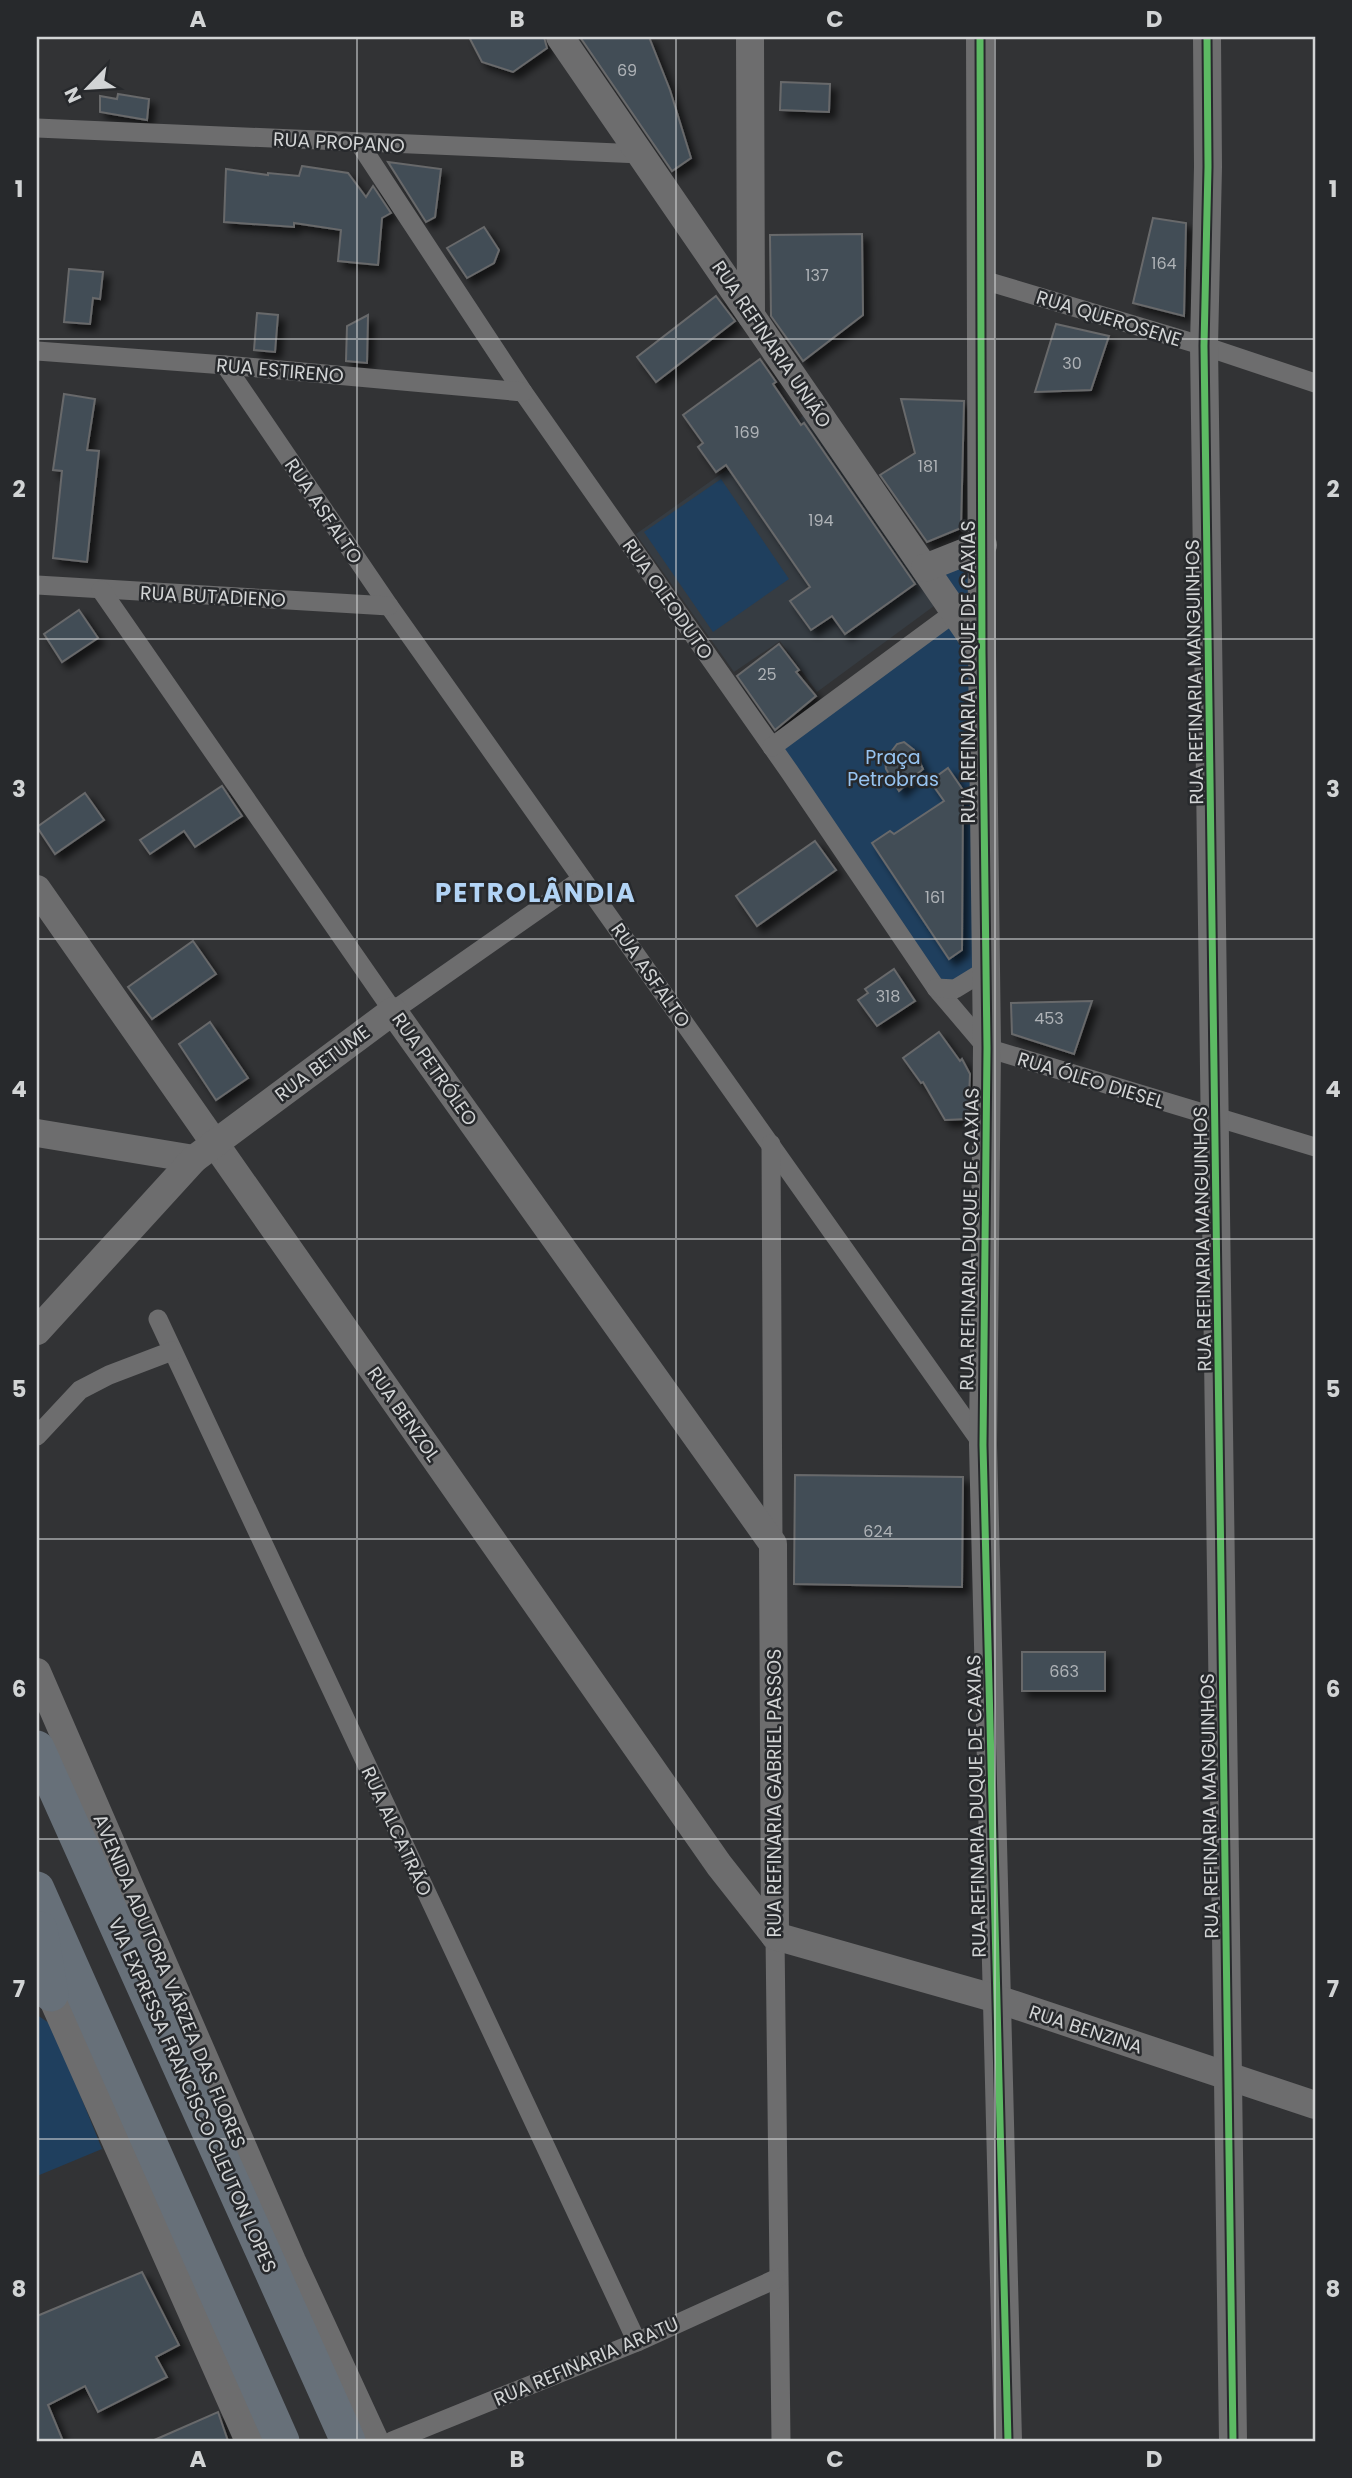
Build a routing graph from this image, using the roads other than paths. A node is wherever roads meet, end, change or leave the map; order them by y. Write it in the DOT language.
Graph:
graph roads {
  1 [pos="560,37"];
  2 [pos="750,37"];
  3 [pos="980,37"];
  4 [pos="1207,37"];
  5 [pos="37,128"];
  6 [pos="359,143"];
  7 [pos="641,154"];
  8 [pos="983,280"];
  9 [pos="751,315"];
  10 [pos="1204,346"];
  11 [pos="37,352"];
  12 [pos="225,365"];
  13 [pos="1315,383"];
  14 [pos="523,392"];
  15 [pos="983,545"];
  16 [pos="925,568"];
  17 [pos="37,585"];
  18 [pos="102,590"];
  19 [pos="389,607"];
  20 [pos="955,612"];
  21 [pos="982,652"];
  22 [pos="772,747"];
  23 [pos="582,879"];
  24 [pos="37,889"];
  25 [pos="986,970"];
  26 [pos="936,988"];
  27 [pos="393,1011"];
  28 [pos="987,1048"];
  29 [pos="1216,1117"];
  30 [pos="37,1133"];
  31 [pos="771,1144"];
  32 [pos="1315,1147"];
  33 [pos="204,1151"];
  34 [pos="158,1319"];
  35 [pos="37,1331"];
  36 [pos="172,1351"];
  37 [pos="37,1436"];
  38 [pos="983,1445"];
  39 [pos="773,1544"];
  40 [pos="37,1672"];
  41 [pos="37,1748"];
  42 [pos="37,1889"];
  43 [pos="37,1908"];
  44 [pos="775,1936"];
  45 [pos="37,1962"];
  46 [pos="51,1994"];
  47 [pos="997,1999"];
  48 [pos="1228,2076"];
  49 [pos="1315,2105"];
  50 [pos="778,2277"];
  51 [pos="637,2342"];
  52 [pos="249,2441"];
  53 [pos="282,2441"];
  54 [pos="348,2441"];
  55 [pos="375,2441"];
  56 [pos="392,2441"];
  57 [pos="781,2441"];
  58 [pos="1008,2441"];
  59 [pos="1233,2441"];
  1 -- 7 [label="street, RUA REFINARIA UNIÃO"];
  2 -- 9 [label="street"];
  3 -- 8 [label="street, RUA REFINARIA DUQUE DE CAXIAS"];
  4 -- 10 [label="street, RUA REFINARIA MANGUINHOS"];
  5 -- 6 [label="street, RUA PROPANO"];
  6 -- 7 [label="street, RUA PROPANO"];
  6 -- 14 [label="street, RUA OLEODUTO"];
  7 -- 9 [label="street, RUA REFINARIA UNIÃO"];
  8 -- 10 [label="street, RUA QUEROSENE"];
  8 -- 15 [label="street, RUA REFINARIA DUQUE DE CAXIAS"];
  9 -- 16 [label="street, RUA REFINARIA UNIÃO"];
  10 -- 13 [label="street, RUA QUEROSENE"];
  10 -- 29 [label="street, RUA REFINARIA MANGUINHOS"];
  11 -- 12 [label="street, RUA ESTIRENO"];
  12 -- 14 [label="street, RUA ESTIRENO"];
  12 -- 19 [label="street, RUA ASFALTO"];
  14 -- 22 [label="street, RUA OLEODUTO"];
  15 -- 16 [label="street"];
  15 -- 21 [label="street, RUA REFINARIA DUQUE DE CAXIAS"];
  16 -- 20 [label="street, RUA REFINARIA UNIÃO"];
  17 -- 18 [label="street, RUA BUTADIENO"];
  18 -- 19 [label="street, RUA BUTADIENO"];
  18 -- 27 [label="street, RUA PETRÓLEO"];
  19 -- 23 [label="street, RUA ASFALTO"];
  20 -- 21 [label="street, RUA REFINARIA UNIÃO"];
  20 -- 22 [label="street"];
  21 -- 25 [label="street, RUA REFINARIA DUQUE DE CAXIAS"];
  22 -- 26 [label="street, RUA OLEODUTO"];
  23 -- 27 [label="street, RUA BETUME"];
  23 -- 31 [label="street, RUA ASFALTO"];
  24 -- 33 [label="street, RUA BENZOL"];
  25 -- 26 [label="street"];
  25 -- 28 [label="street, RUA REFINARIA DUQUE DE CAXIAS"];
  26 -- 28 [label="street, RUA OLEODUTO"];
  27 -- 33 [label="street, RUA BETUME"];
  27 -- 39 [label="street, RUA PETRÓLEO"];
  28 -- 29 [label="street, RUA ÓLEO DIESEL"];
  28 -- 38 [label="street, RUA REFINARIA DUQUE DE CAXIAS"];
  29 -- 32 [label="street, RUA ÓLEO DIESEL"];
  29 -- 48 [label="street, RUA REFINARIA MANGUINHOS"];
  30 -- 33 [label="street"];
  31 -- 38 [label="street, RUA ASFALTO"];
  31 -- 39 [label="street, RUA REFINARIA GABRIEL PASSOS"];
  33 -- 35 [label="street, RUA BETUME"];
  33 -- 44 [label="street, RUA BENZOL"];
  34 -- 36 [label="street, RUA ALCATRÃO"];
  36 -- 37 [label="street"];
  36 -- 51 [label="street, RUA ALCATRÃO"];
  38 -- 47 [label="street, RUA REFINARIA DUQUE DE CAXIAS"];
  39 -- 44 [label="street, RUA REFINARIA GABRIEL PASSOS"];
  40 -- 55 [label="street, AVENIDA ADUTORA VÁRZEA DAS FLORES"];
  41 -- 54 [label="highway, VIA EXPRESSA FRANCISCO CLEUTON LOPES"];
  42 -- 53 [label="highway"];
  43 -- 46 [label="highway"];
  44 -- 47 [label="street, RUA BENZINA"];
  44 -- 50 [label="street, RUA REFINARIA GABRIEL PASSOS"];
  45 -- 46 [label="street"];
  46 -- 52 [label="street"];
  47 -- 48 [label="street, RUA BENZINA"];
  47 -- 58 [label="street, RUA REFINARIA DUQUE DE CAXIAS"];
  48 -- 49 [label="street, RUA BENZINA"];
  48 -- 59 [label="street, RUA REFINARIA MANGUINHOS"];
  50 -- 51 [label="street, RUA REFINARIA ARATU"];
  50 -- 57 [label="street, RUA REFINARIA GABRIEL PASSOS"];
  51 -- 56 [label="street, RUA REFINARIA ARATU"];
}
